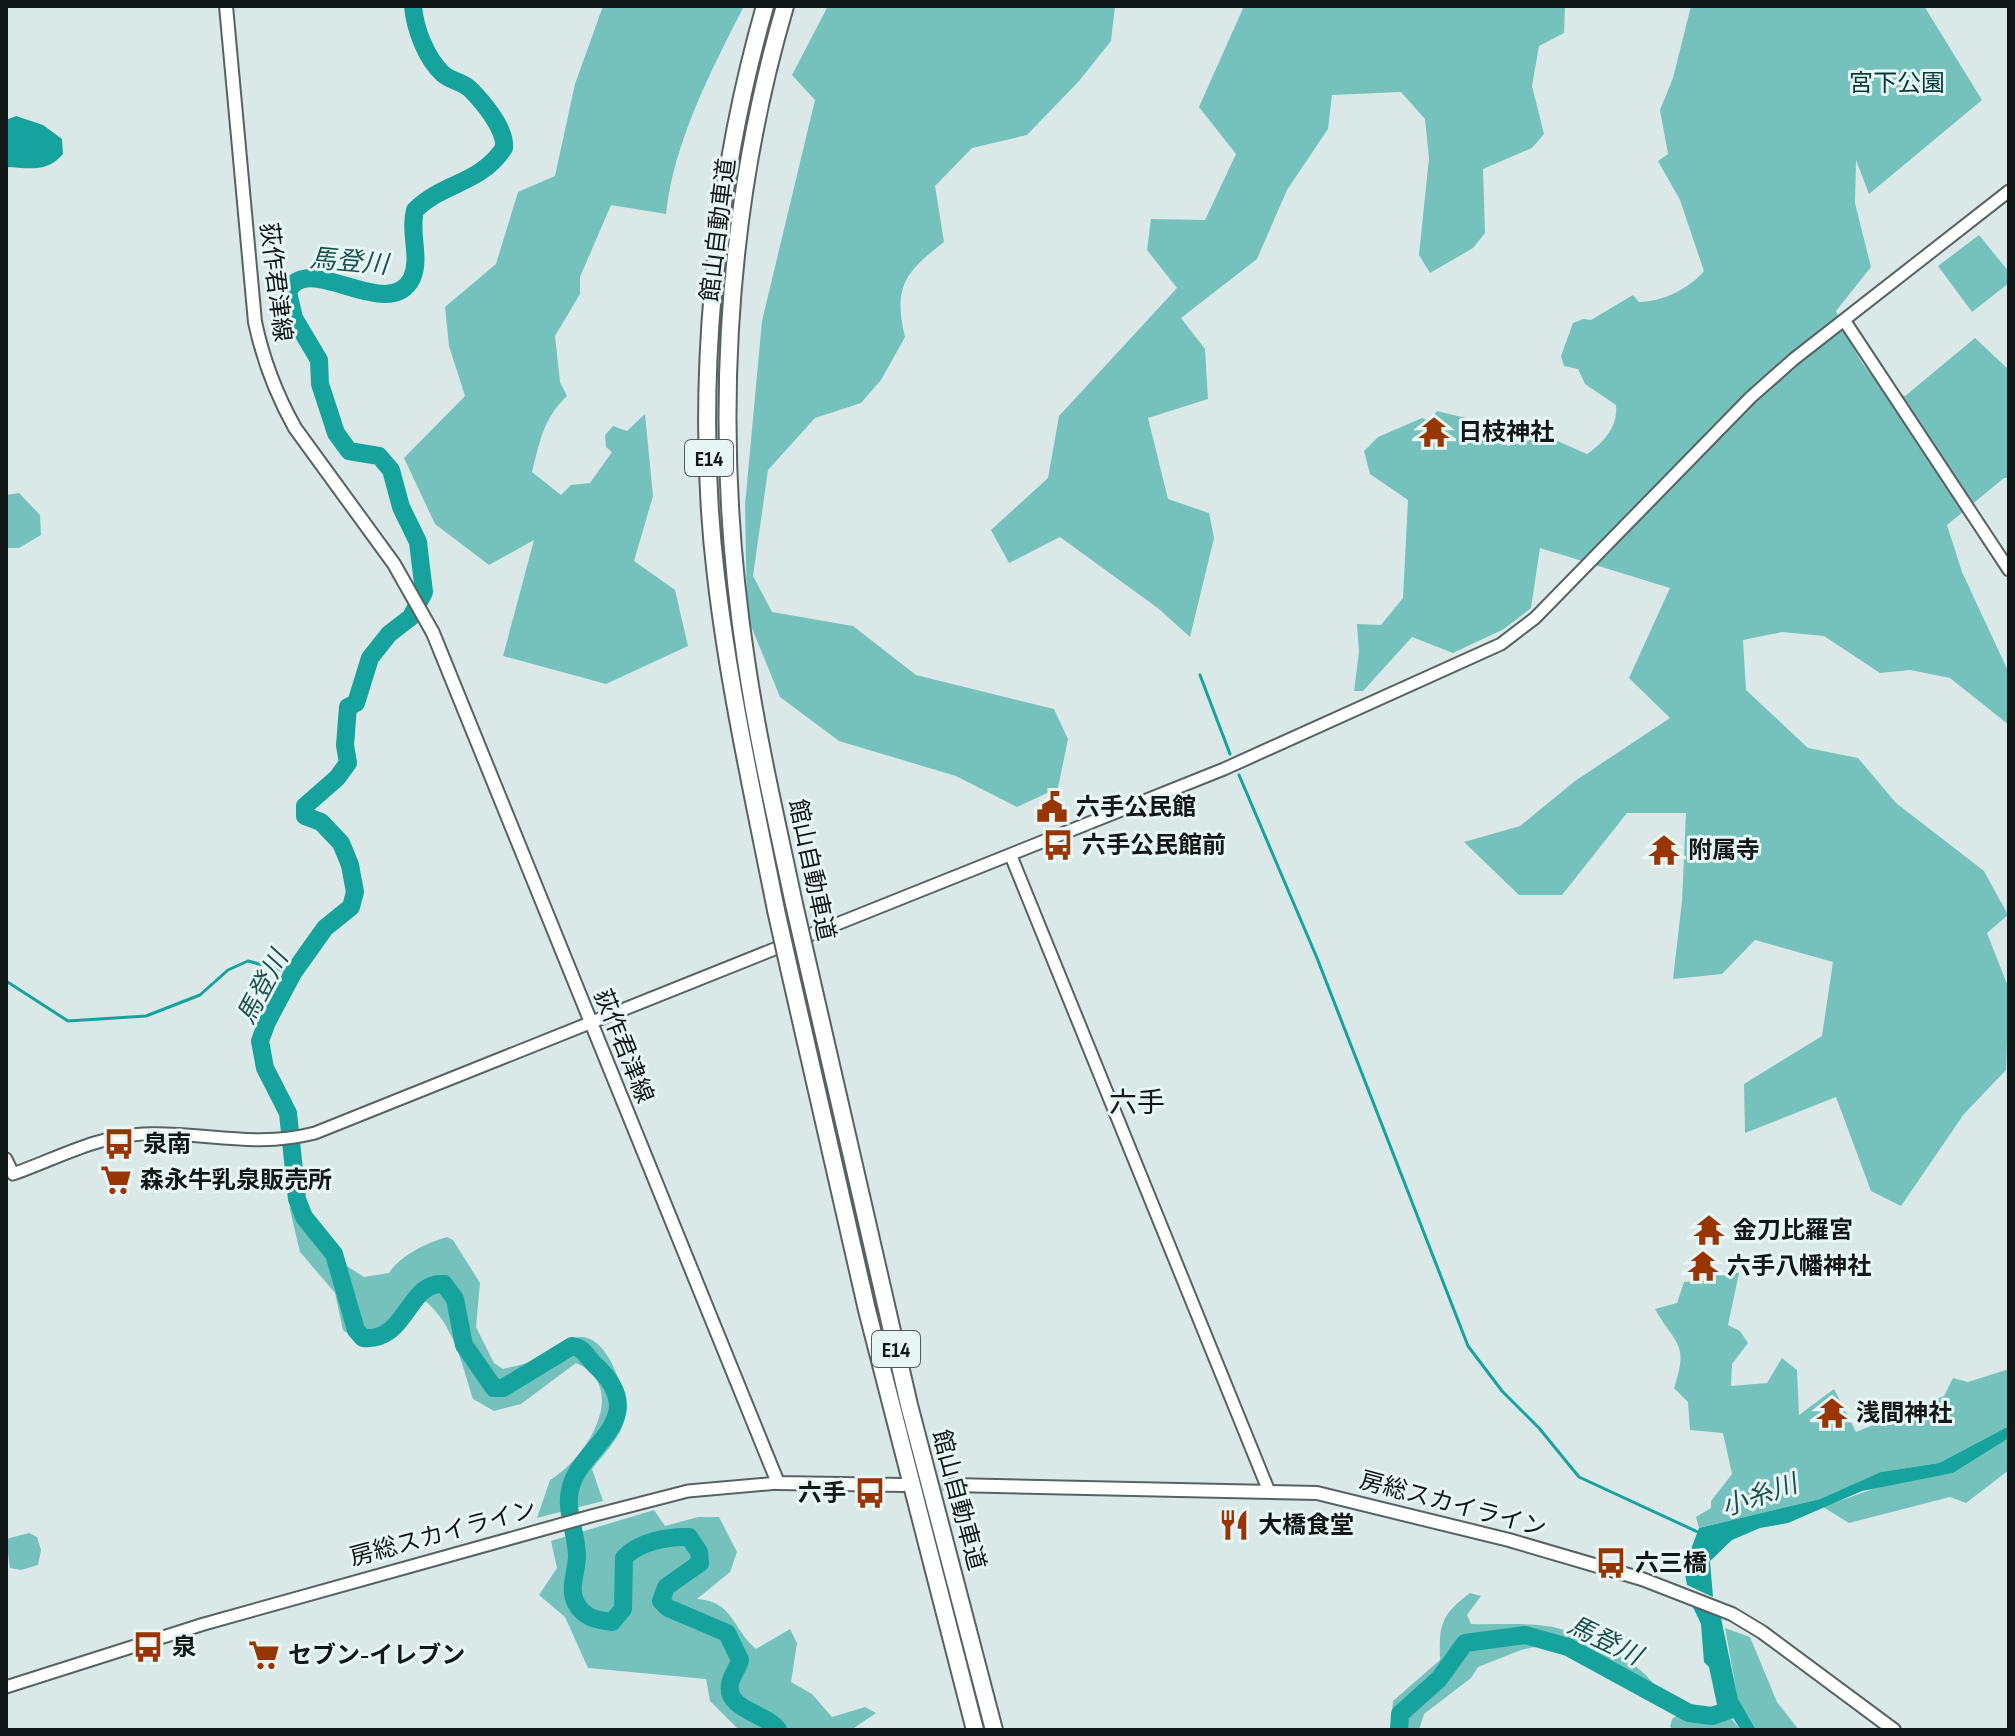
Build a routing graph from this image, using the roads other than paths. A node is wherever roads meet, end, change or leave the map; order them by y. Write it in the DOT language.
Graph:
graph roads {
  1 [pos="226,6"];
  2 [pos="765,6"];
  3 [pos="785,6"];
  4 [pos="2009,191"];
  5 [pos="1844,320"];
  6 [pos="2009,570"];
  7 [pos="1011,856"];
  8 [pos="590,1023"];
  9 [pos="6,1159"];
  10 [pos="778,1483"];
  11 [pos="903,1485"];
  12 [pos="953,1485"];
  13 [pos="1268,1489"];
  14 [pos="6,1687"];
  15 [pos="975,1730"];
  16 [pos="994,1730"];
  17 [pos="1894,1730"];
  1 -- 8 [label="main road, 荻作君津線"];
  2 -- 15 [label="highway, 館山自動車道 / E14, bridge"];
  3 -- 16 [label="highway, 館山自動車道 / E14, bridge"];
  4 -- 5 [label="street"];
  5 -- 6 [label="street"];
  5 -- 7 [label="street"];
  7 -- 8 [label="street"];
  7 -- 13 [label="street"];
  8 -- 9 [label="street"];
  8 -- 10 [label="main road, 荻作君津線"];
  10 -- 11 [label="main road, 房総スカイライン"];
  10 -- 14 [label="street, 房総スカイライン"];
  12 -- 13 [label="main road, 房総スカイライン"];
  13 -- 17 [label="main road, 房総スカイライン"];
}
